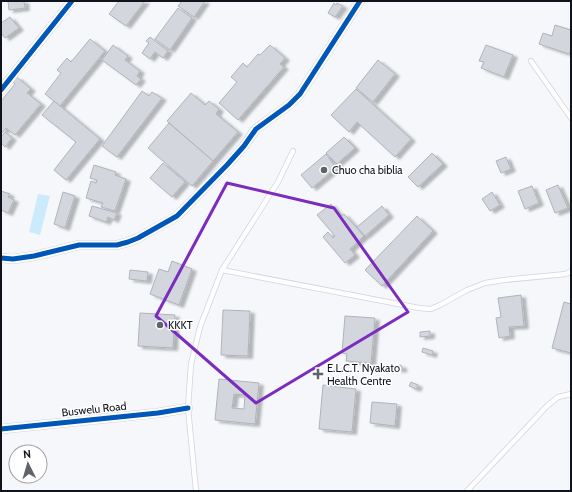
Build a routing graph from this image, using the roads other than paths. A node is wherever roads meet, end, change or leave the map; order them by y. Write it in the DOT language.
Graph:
graph roads {
  1 [pos="72,1"];
  2 [pos="360,1"];
  3 [pos="531,61"];
  4 [pos="1,90"];
  5 [pos="571,118"];
  6 [pos="293,151"];
  7 [pos="1,258"];
  8 [pos="222,270"];
  9 [pos="571,271"];
  10 [pos="571,394"];
  11 [pos="188,408"];
  12 [pos="1,429"];
  13 [pos="196,491"];
  14 [pos="467,491"];
  1 -- 4 [label="street"];
  2 -- 7 [label="street"];
  3 -- 5 [label="lane"];
  6 -- 8 [label="lane"];
  8 -- 9 [label="lane"];
  8 -- 11 [label="lane"];
  10 -- 14 [label="lane"];
  11 -- 12 [label="street, Buswelu Road"];
  11 -- 13 [label="lane"];
}
